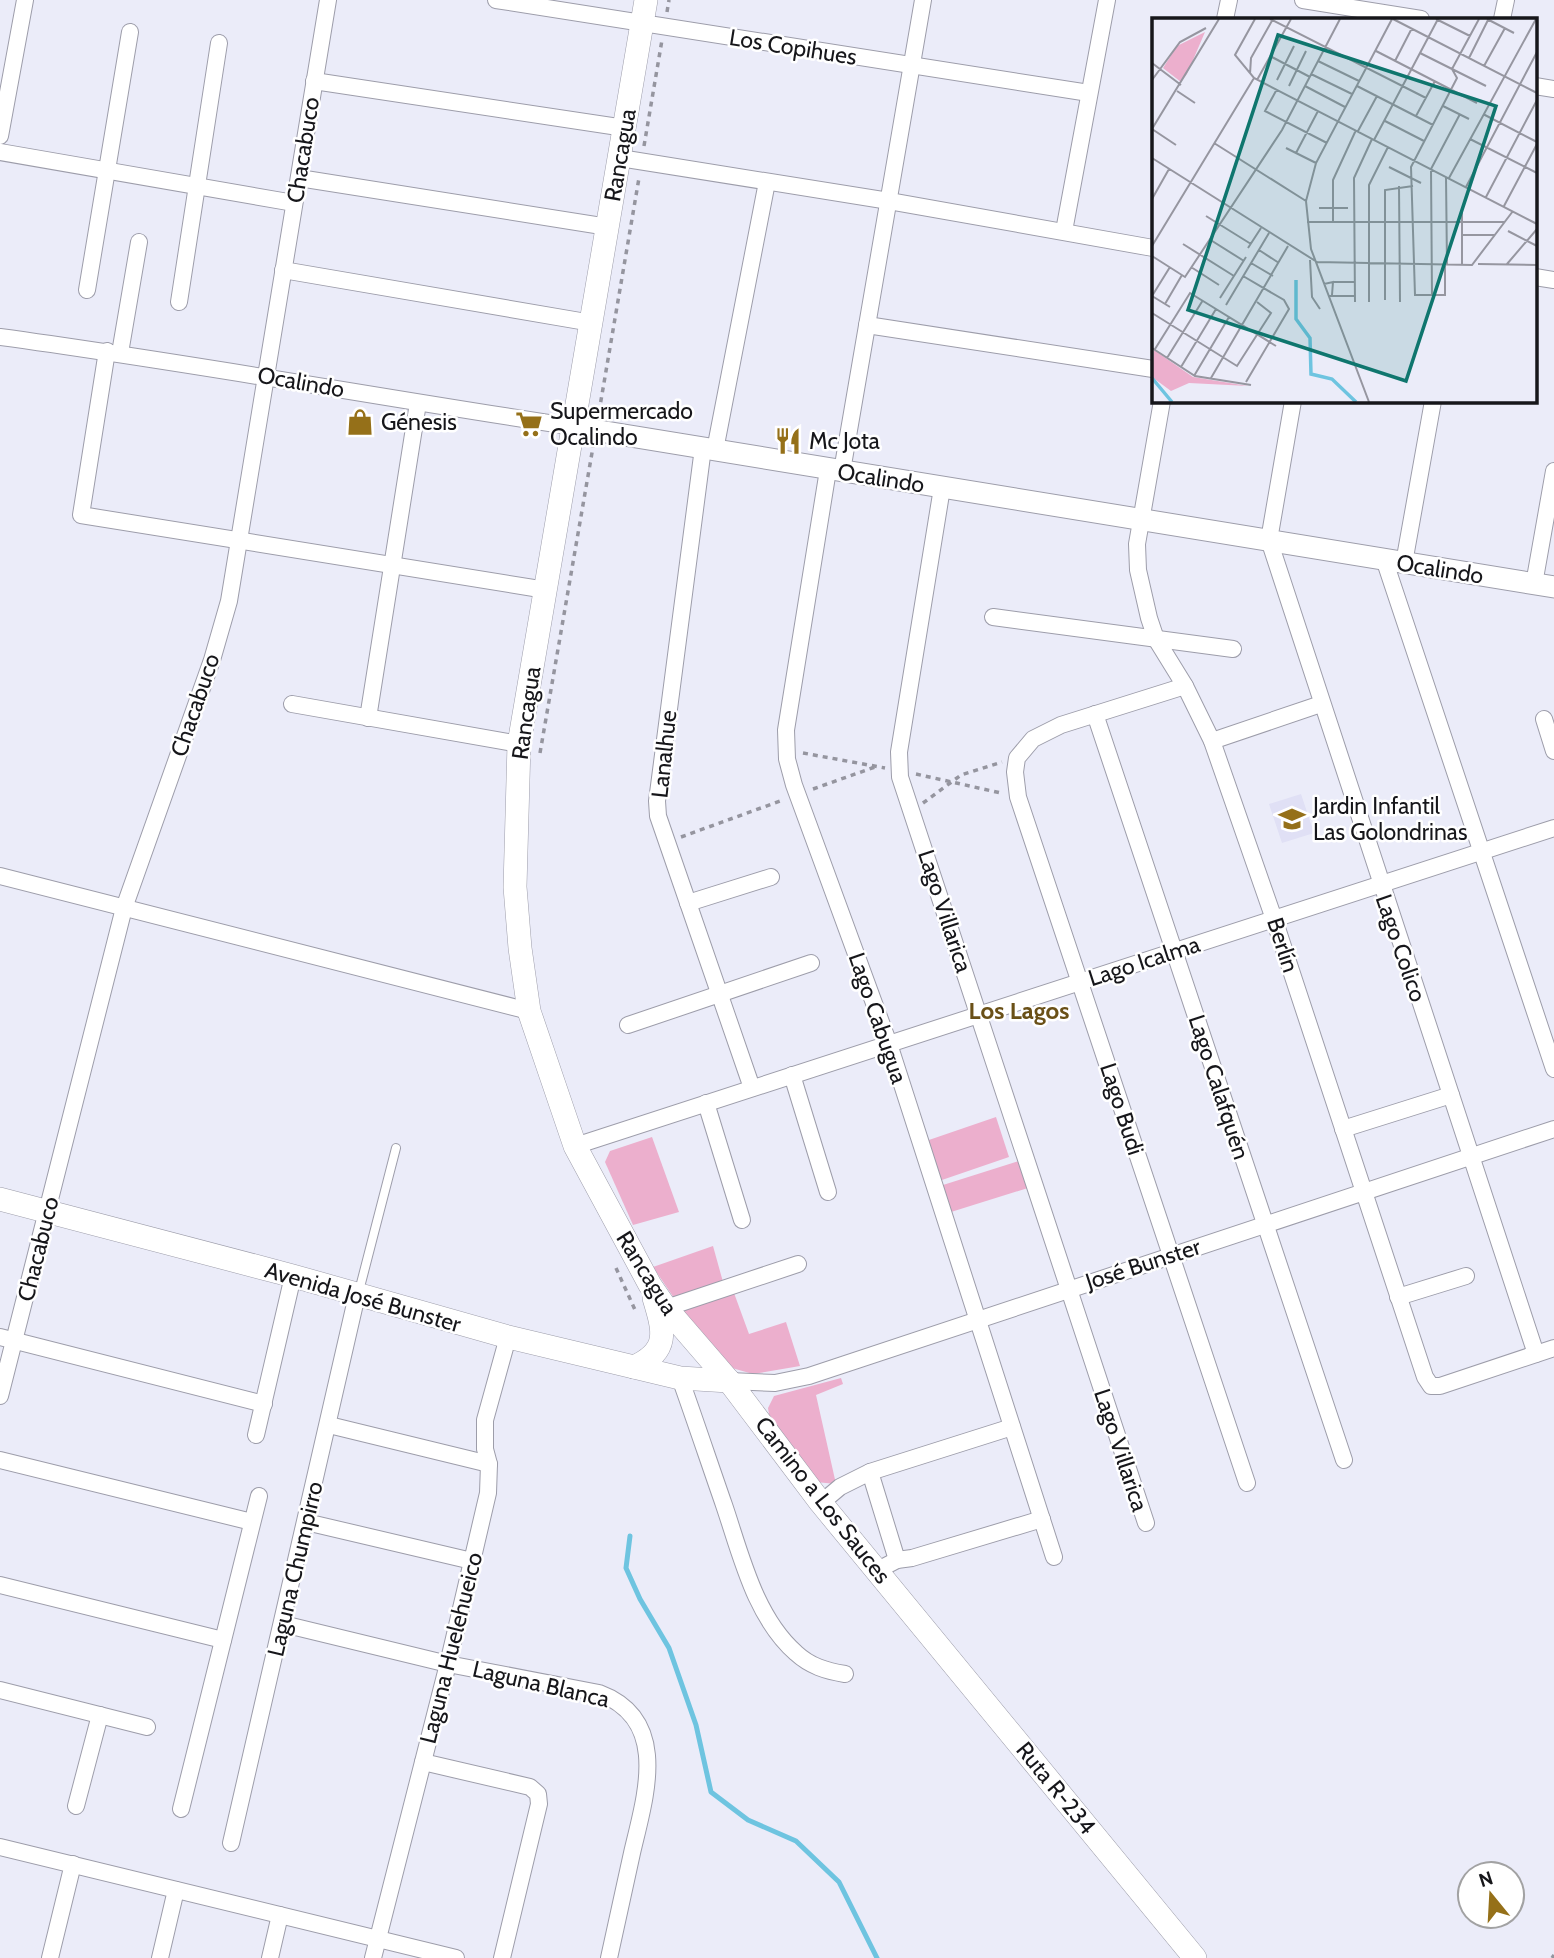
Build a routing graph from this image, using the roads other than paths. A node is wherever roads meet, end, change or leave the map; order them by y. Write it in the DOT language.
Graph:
graph roads {
  1 [pos="25,0"];
  2 [pos="328,0"];
  3 [pos="496,0"];
  4 [pos="646,0"];
  5 [pos="923,0"];
  6 [pos="1107,0"];
  7 [pos="1229,0"];
  8 [pos="1303,0"];
  9 [pos="1506,0"];
  10 [pos="1225,18"];
  11 [pos="1415,18"];
  12 [pos="1502,18"];
  13 [pos="642,23"];
  14 [pos="130,32"];
  15 [pos="219,43"];
  16 [pos="912,65"];
  17 [pos="314,81"];
  18 [pos="1536,86"];
  19 [pos="1554,89"];
  20 [pos="1089,93"];
  21 [pos="625,128"];
  22 [pos="0,136"];
  23 [pos="0,152"];
  24 [pos="620,158"];
  25 [pos="107,171"];
  26 [pos="299,178"];
  27 [pos="767,182"];
  28 [pos="197,186"];
  29 [pos="889,201"];
  30 [pos="294,203"];
  31 [pos="608,227"];
  32 [pos="1064,231"];
  33 [pos="139,242"];
  34 [pos="1152,248"];
  35 [pos="284,270"];
  36 [pos="1536,277"];
  37 [pos="1554,280"];
  38 [pos="88,290"];
  39 [pos="179,302"];
  40 [pos="592,323"];
  41 [pos="867,325"];
  42 [pos="0,337"];
  43 [pos="114,352"];
  44 [pos="1152,369"];
  45 [pos="266,375"];
  46 [pos="1161,402"];
  47 [pos="1293,402"];
  48 [pos="1433,402"];
  49 [pos="418,403"];
  50 [pos="575,427"];
  51 [pos="709,449"];
  52 [pos="835,471"];
  53 [pos="1554,471"];
  54 [pos="942,488"];
  55 [pos="1142,520"];
  56 [pos="237,539"];
  57 [pos="1269,540"];
  58 [pos="1394,561"];
  59 [pos="391,565"];
  60 [pos="1544,585"];
  61 [pos="546,590"];
  62 [pos="993,617"];
  63 [pos="1156,639"];
  64 [pos="1233,649"];
  65 [pos="1185,686"];
  66 [pos="292,704"];
  67 [pos="1321,705"];
  68 [pos="1095,714"];
  69 [pos="368,718"];
  70 [pos="1544,719"];
  71 [pos="1212,741"];
  72 [pos="519,744"];
  73 [pos="1554,751"];
  74 [pos="1554,828"];
  75 [pos="1481,851"];
  76 [pos="0,876"];
  77 [pos="771,877"];
  78 [pos="1380,884"];
  79 [pos="688,903"];
  80 [pos="124,908"];
  81 [pos="1274,919"];
  82 [pos="1174,951"];
  83 [pos="811,963"];
  84 [pos="1080,982"];
  85 [pos="719,995"];
  86 [pos="529,1011"];
  87 [pos="979,1014"];
  88 [pos="628,1025"];
  89 [pos="889,1044"];
  90 [pos="1554,1069"];
  91 [pos="792,1075"];
  92 [pos="752,1088"];
  93 [pos="1451,1095"];
  94 [pos="706,1103"];
  95 [pos="1343,1129"];
  96 [pos="1554,1129"];
  97 [pos="575,1146"];
  98 [pos="396,1148"];
  99 [pos="1470,1156"];
  100 [pos="828,1192"];
  101 [pos="1364,1192"];
  102 [pos="0,1199"];
  103 [pos="47,1211"];
  104 [pos="743,1220"];
  105 [pos="1265,1224"];
  106 [pos="1171,1255"];
  107 [pos="798,1264"];
  108 [pos="293,1276"];
  109 [pos="1466,1276"];
  110 [pos="650,1285"];
  111 [pos="1068,1289"];
  112 [pos="357,1295"];
  113 [pos="1398,1297"];
  114 [pos="666,1308"];
  115 [pos="977,1319"];
  116 [pos="508,1337"];
  117 [pos="7,1339"];
  118 [pos="1554,1348"];
  119 [pos="1536,1354"];
  120 [pos="635,1367"];
  121 [pos="680,1377"];
  122 [pos="729,1381"];
  123 [pos="0,1396"];
  124 [pos="264,1404"];
  125 [pos="329,1425"];
  126 [pos="1012,1427"];
  127 [pos="256,1435"];
  128 [pos="0,1460"];
  129 [pos="1343,1460"];
  130 [pos="489,1464"];
  131 [pos="870,1472"];
  132 [pos="1247,1483"];
  133 [pos="259,1496"];
  134 [pos="821,1503"];
  135 [pos="1042,1519"];
  136 [pos="252,1522"];
  137 [pos="306,1522"];
  138 [pos="1146,1523"];
  139 [pos="1054,1558"];
  140 [pos="472,1561"];
  141 [pos="895,1563"];
  142 [pos="0,1585"];
  143 [pos="918,1618"];
  144 [pos="283,1624"];
  145 [pos="223,1640"];
  146 [pos="448,1664"];
  147 [pos="845,1674"];
  148 [pos="1,1693"];
  149 [pos="100,1715"];
  150 [pos="147,1727"];
  151 [pos="423,1762"];
  152 [pos="76,1806"];
  153 [pos="181,1809"];
  154 [pos="232,1843"];
  155 [pos="0,1847"];
  156 [pos="73,1864"];
  157 [pos="176,1889"];
  158 [pos="280,1915"];
  159 [pos="377,1939"];
  160 [pos="50,1958"];
  161 [pos="160,1958"];
  162 [pos="270,1958"];
  163 [pos="373,1958"];
  164 [pos="456,1958"];
  165 [pos="502,1958"];
  166 [pos="609,1958"];
  167 [pos="1195,1958"];
  1 -- 22 [label="street"];
  2 -- 17 [label="street, Chacabuco"];
  3 -- 13 [label="street, Los Copihues"];
  4 -- 13 [label="main road, Rancagua"];
  5 -- 16 [label="street, Lago Cabugua"];
  6 -- 20 [label="street"];
  7 -- 10 [label="street"];
  8 -- 11 [label="street"];
  9 -- 12 [label="street"];
  13 -- 16 [label="street, Los Copihues"];
  13 -- 21 [label="main road, Rancagua"];
  14 -- 25 [label="street"];
  15 -- 28 [label="street"];
  16 -- 20 [label="street, Los Copihues"];
  16 -- 29 [label="street, Lago Cabugua"];
  17 -- 21 [label="street"];
  17 -- 26 [label="street, Chacabuco"];
  18 -- 19 [label="street"];
  20 -- 32 [label="street"];
  21 -- 24 [label="main road, Rancagua"];
  23 -- 25 [label="street"];
  24 -- 27 [label="street"];
  24 -- 31 [label="main road, Rancagua"];
  25 -- 28 [label="street"];
  25 -- 38 [label="street"];
  26 -- 30 [label="street, Chacabuco"];
  26 -- 31 [label="street"];
  27 -- 29 [label="street"];
  27 -- 51 [label="street, Lanalhue"];
  28 -- 30 [label="street"];
  28 -- 39 [label="street"];
  29 -- 32 [label="street"];
  29 -- 41 [label="street, Lago Cabugua"];
  30 -- 35 [label="street, Chacabuco"];
  31 -- 40 [label="main road, Rancagua"];
  32 -- 34 [label="street"];
  33 -- 43 [label="street"];
  35 -- 40 [label="street"];
  35 -- 45 [label="street, Chacabuco"];
  36 -- 37 [label="street"];
  40 -- 50 [label="main road, Rancagua"];
  41 -- 44 [label="street"];
  41 -- 52 [label="street, Lago Cabugua"];
  42 -- 43 [label="street, Ocalindo"];
  43 -- 45 [label="street, Ocalindo"];
  43 -- 56 [label="street"];
  45 -- 49 [label="street, Ocalindo"];
  45 -- 56 [label="street, Chacabuco"];
  46 -- 55 [label="street, Berlín"];
  47 -- 57 [label="street"];
  48 -- 58 [label="street"];
  49 -- 50 [label="street, Ocalindo"];
  49 -- 59 [label="street"];
  50 -- 51 [label="street, Ocalindo"];
  50 -- 61 [label="main road, Rancagua"];
  51 -- 52 [label="street, Ocalindo"];
  51 -- 79 [label="street, Lanalhue"];
  52 -- 54 [label="street, Ocalindo"];
  52 -- 89 [label="street, Lago Cabugua"];
  53 -- 60 [label="street"];
  54 -- 55 [label="street, Ocalindo"];
  54 -- 87 [label="street, Lago Villarica"];
  55 -- 57 [label="street, Ocalindo"];
  55 -- 63 [label="street, Berlín"];
  56 -- 59 [label="street"];
  56 -- 80 [label="street, Chacabuco"];
  57 -- 58 [label="street, Ocalindo"];
  57 -- 67 [label="street, Lago Colico"];
  58 -- 60 [label="street, Ocalindo"];
  58 -- 75 [label="street"];
  59 -- 61 [label="street"];
  59 -- 69 [label="street"];
  61 -- 72 [label="main road, Rancagua"];
  62 -- 63 [label="street"];
  63 -- 64 [label="street"];
  63 -- 65 [label="street, Berlín"];
  65 -- 68 [label="street"];
  65 -- 71 [label="street, Berlín"];
  66 -- 69 [label="street"];
  67 -- 71 [label="street"];
  67 -- 78 [label="street, Lago Colico"];
  68 -- 82 [label="street, Lago Calafquén"];
  68 -- 84 [label="street, Lago Budi"];
  69 -- 72 [label="street"];
  70 -- 73 [label="street"];
  71 -- 81 [label="street, Berlín"];
  72 -- 86 [label="main road, Rancagua"];
  74 -- 75 [label="street, Lago Icalma"];
  75 -- 78 [label="street, Lago Icalma"];
  75 -- 90 [label="street"];
  76 -- 80 [label="street"];
  77 -- 79 [label="street"];
  78 -- 81 [label="street, Lago Icalma"];
  78 -- 93 [label="street, Lago Colico"];
  79 -- 85 [label="street, Lanalhue"];
  80 -- 86 [label="street"];
  80 -- 103 [label="street, Chacabuco"];
  81 -- 82 [label="street, Lago Icalma"];
  81 -- 95 [label="street, Berlín"];
  82 -- 84 [label="street, Lago Icalma"];
  82 -- 105 [label="street, Lago Calafquén"];
  83 -- 85 [label="street"];
  84 -- 87 [label="street, Lago Icalma"];
  84 -- 106 [label="street, Lago Budi"];
  85 -- 88 [label="street"];
  85 -- 92 [label="street, Lanalhue"];
  86 -- 97 [label="main road, Rancagua"];
  87 -- 89 [label="street, Lago Icalma"];
  87 -- 111 [label="street, Lago Villarica"];
  89 -- 91 [label="street, Lago Icalma"];
  89 -- 115 [label="street, Lago Cabugua"];
  91 -- 92 [label="street, Lago Icalma"];
  91 -- 100 [label="street"];
  92 -- 94 [label="street, Lago Icalma"];
  93 -- 95 [label="street"];
  93 -- 99 [label="street, Lago Colico"];
  94 -- 97 [label="street, Lago Icalma"];
  94 -- 104 [label="street"];
  95 -- 101 [label="street, Berlín"];
  96 -- 99 [label="street, José Bunster"];
  97 -- 110 [label="main road, Rancagua"];
  98 -- 112 [label="lane"];
  99 -- 101 [label="street, José Bunster"];
  99 -- 119 [label="street, Lago Colico"];
  101 -- 105 [label="street, José Bunster"];
  101 -- 113 [label="street, Berlín"];
  102 -- 103 [label="main road, Avenida José Bunster"];
  103 -- 108 [label="main road, Avenida José Bunster"];
  103 -- 117 [label="street, Chacabuco"];
  105 -- 106 [label="street, José Bunster"];
  105 -- 129 [label="street, Lago Calafquén"];
  106 -- 111 [label="street, José Bunster"];
  106 -- 132 [label="street, Lago Budi"];
  107 -- 114 [label="street"];
  108 -- 112 [label="main road, Avenida José Bunster"];
  108 -- 124 [label="street"];
  109 -- 113 [label="street"];
  110 -- 114 [label="main road, Rancagua"];
  110 -- 120 [label="main road"];
  111 -- 115 [label="street, José Bunster"];
  111 -- 138 [label="street, Lago Villarica"];
  112 -- 116 [label="main road, Avenida José Bunster"];
  112 -- 125 [label="street, Laguna Chumpirro"];
  113 -- 119 [label="street, Berlín"];
  114 -- 122 [label="main road, Rancagua"];
  115 -- 122 [label="street, José Bunster"];
  115 -- 126 [label="street, Lago Cabugua"];
  116 -- 120 [label="main road, Avenida José Bunster"];
  116 -- 130 [label="street, Laguna Huelehueico"];
  117 -- 123 [label="street, Chacabuco"];
  117 -- 124 [label="street"];
  118 -- 119 [label="street"];
  120 -- 121 [label="main road, Avenida José Bunster"];
  121 -- 122 [label="main road, Avenida José Bunster"];
  121 -- 147 [label="street"];
  122 -- 134 [label="main road, Camino a Los Sauces"];
  124 -- 127 [label="street"];
  125 -- 130 [label="street"];
  125 -- 137 [label="street, Laguna Chumpirro"];
  126 -- 131 [label="street"];
  126 -- 135 [label="street, Lago Cabugua"];
  128 -- 136 [label="street"];
  130 -- 140 [label="street, Laguna Huelehueico"];
  131 -- 134 [label="street"];
  131 -- 141 [label="street"];
  133 -- 136 [label="street"];
  134 -- 141 [label="main road, Camino a Los Sauces"];
  135 -- 139 [label="street, Lago Cabugua"];
  135 -- 141 [label="street"];
  136 -- 145 [label="street"];
  137 -- 140 [label="street"];
  137 -- 144 [label="street, Laguna Chumpirro"];
  140 -- 146 [label="street, Laguna Huelehueico"];
  141 -- 143 [label="main road, Camino a Los Sauces"];
  142 -- 145 [label="street"];
  143 -- 167 [label="main road, Ruta R-234"];
  144 -- 146 [label="street, Laguna Blanca"];
  144 -- 154 [label="street, Laguna Chumpirro"];
  145 -- 153 [label="street"];
  146 -- 151 [label="street, Laguna Huelehueico"];
  146 -- 166 [label="street, Laguna Blanca"];
  148 -- 149 [label="street"];
  149 -- 150 [label="street"];
  149 -- 152 [label="street"];
  151 -- 159 [label="street, Laguna Huelehueico"];
  151 -- 165 [label="street"];
  155 -- 156 [label="street"];
  156 -- 157 [label="street"];
  156 -- 160 [label="street"];
  157 -- 158 [label="street"];
  157 -- 161 [label="street"];
  158 -- 159 [label="street"];
  158 -- 162 [label="street"];
  159 -- 163 [label="street, Laguna Huelehueico"];
  159 -- 164 [label="street"];
}
